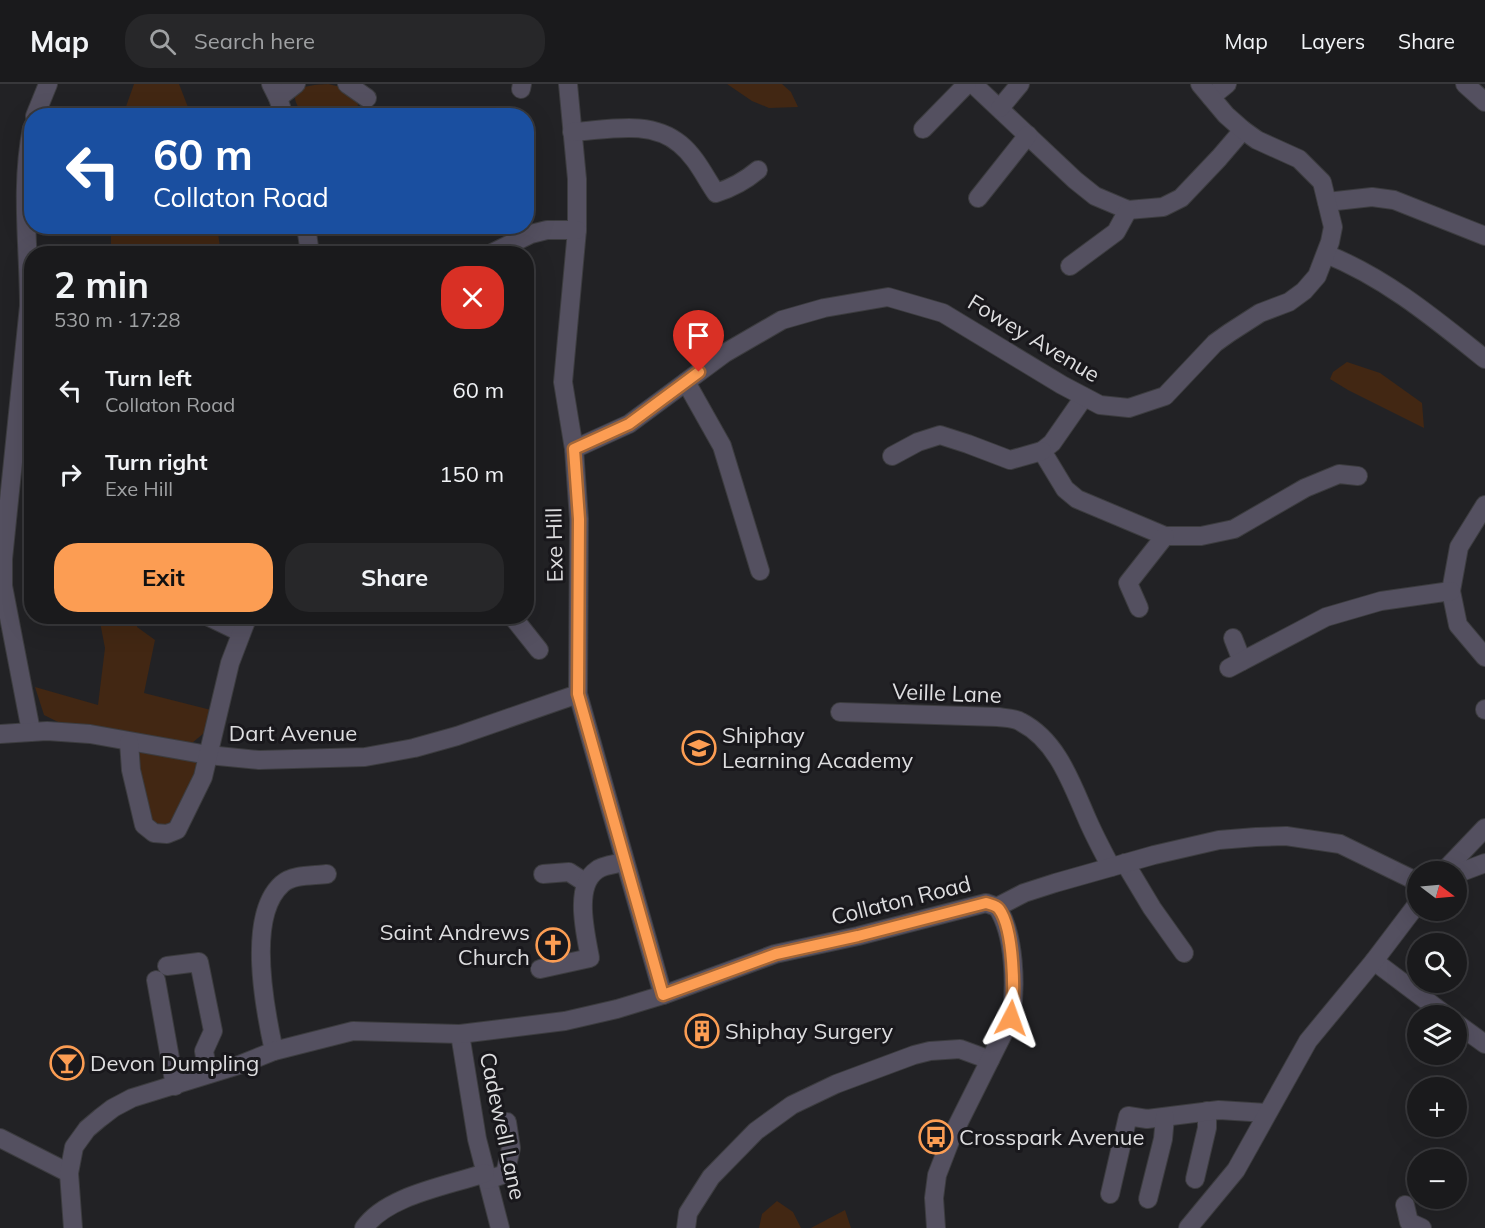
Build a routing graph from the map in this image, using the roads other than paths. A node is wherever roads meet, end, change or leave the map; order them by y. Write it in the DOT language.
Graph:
graph roads {
  1 [pos="48,84"];
  2 [pos="296,84"];
  3 [pos="347,84"];
  4 [pos="568,84"];
  5 [pos="967,84"];
  6 [pos="973,84"];
  7 [pos="1020,84"];
  8 [pos="1227,84"];
  9 [pos="1465,84"];
  10 [pos="275,91"];
  11 [pos="1205,91"];
  12 [pos="367,98"];
  13 [pos="1485,102"];
  14 [pos="39,108"];
  15 [pos="281,108"];
  16 [pos="1000,108"];
  17 [pos="923,129"];
  18 [pos="1243,129"];
  19 [pos="572,132"];
  20 [pos="1028,135"];
  21 [pos="758,170"];
  22 [pos="978,198"];
  23 [pos="1327,202"];
  24 [pos="1128,210"];
  25 [pos="577,230"];
  26 [pos="1484,233"];
  27 [pos="533,234"];
  28 [pos="534,234"];
  29 [pos="505,246"];
  30 [pos="1326,254"];
  31 [pos="1071,266"];
  32 [pos="24,355"];
  33 [pos="1485,359"];
  34 [pos="686,382"];
  35 [pos="1084,397"];
  36 [pos="574,449"];
  37 [pos="1042,451"];
  38 [pos="892,456"];
  39 [pos="1358,476"];
  40 [pos="1485,505"];
  41 [pos="1165,536"];
  42 [pos="760,571"];
  43 [pos="1451,591"];
  44 [pos="1139,608"];
  45 [pos="244,624"];
  46 [pos="518,624"];
  47 [pos="1233,638"];
  48 [pos="539,651"];
  49 [pos="1485,657"];
  50 [pos="578,694"];
  51 [pos="840,712"];
  52 [pos="32,731"];
  53 [pos="0,734"];
  54 [pos="129,742"];
  55 [pos="208,755"];
  56 [pos="1485,828"];
  57 [pos="1454,861"];
  58 [pos="624,862"];
  59 [pos="1485,863"];
  60 [pos="1118,865"];
  61 [pos="1467,870"];
  62 [pos="327,874"];
  63 [pos="543,874"];
  64 [pos="1407,877"];
  65 [pos="586,883"];
  66 [pos="997,906"];
  67 [pos="1407,918"];
  68 [pos="1184,953"];
  69 [pos="1374,961"];
  70 [pos="540,969"];
  71 [pos="663,995"];
  72 [pos="1432,1005"];
  73 [pos="1467,1031"];
  74 [pos="460,1034"];
  75 [pos="1485,1044"];
  76 [pos="274,1051"];
  77 [pos="990,1060"];
  78 [pos="208,1074"];
  79 [pos="175,1086"];
  80 [pos="1207,1111"];
  81 [pos="1267,1113"];
  82 [pos="1165,1117"];
  83 [pos="507,1122"];
  84 [pos="0,1138"];
  85 [pos="69,1173"];
  86 [pos="486,1177"];
  87 [pos="1195,1179"];
  88 [pos="1110,1194"];
  89 [pos="1148,1199"];
  90 [pos="73,1228"];
  91 [pos="364,1228"];
  92 [pos="500,1228"];
  93 [pos="686,1228"];
  94 [pos="936,1228"];
  95 [pos="1188,1228"];
  1 -- 14 [label="street"];
  2 -- 10 [label="street"];
  3 -- 12 [label="street"];
  4 -- 19 [label="street, Exe Hill"];
  5 -- 17 [label="street"];
  6 -- 16 [label="street"];
  7 -- 16 [label="street"];
  8 -- 11 [label="street"];
  9 -- 13 [label="street"];
  10 -- 15 [label="street"];
  11 -- 18 [label="street, Fowey Avenue"];
  16 -- 20 [label="street"];
  18 -- 23 [label="street, Fowey Avenue"];
  18 -- 24 [label="street"];
  19 -- 21 [label="street"];
  19 -- 25 [label="street, Exe Hill"];
  20 -- 22 [label="street"];
  20 -- 24 [label="street"];
  23 -- 26 [label="street"];
  23 -- 30 [label="street, Fowey Avenue"];
  24 -- 31 [label="street"];
  25 -- 28 [label="street"];
  25 -- 36 [label="street, Exe Hill"];
  27 -- 29 [label="street"];
  30 -- 33 [label="street"];
  30 -- 35 [label="street, Fowey Avenue"];
  32 -- 52 [label="street"];
  34 -- 35 [label="street, Fowey Avenue"];
  34 -- 36 [label="street, Fowey Avenue"];
  34 -- 42 [label="street"];
  35 -- 37 [label="street"];
  36 -- 50 [label="street, Exe Hill"];
  37 -- 38 [label="street"];
  37 -- 41 [label="street"];
  39 -- 41 [label="street"];
  40 -- 43 [label="street"];
  41 -- 44 [label="street"];
  43 -- 47 [label="street"];
  43 -- 49 [label="street"];
  45 -- 55 [label="street"];
  46 -- 48 [label="street"];
  50 -- 55 [label="street, Dart Avenue"];
  50 -- 58 [label="street, Exe Hill"];
  51 -- 60 [label="street, Veille Lane"];
  52 -- 53 [label="street, Dart Avenue"];
  52 -- 54 [label="street, Dart Avenue"];
  54 -- 55 [label="street, Dart Avenue"];
  54 -- 55 [label="street"];
  56 -- 57 [label="street"];
  58 -- 65 [label="street"];
  58 -- 71 [label="street, Exe Hill"];
  59 -- 61 [label="street"];
  60 -- 64 [label="street, Collaton Road"];
  60 -- 66 [label="street, Collaton Road"];
  60 -- 68 [label="street, Veille Lane"];
  62 -- 76 [label="street"];
  63 -- 65 [label="street"];
  65 -- 70 [label="street"];
  66 -- 71 [label="street, Collaton Road"];
  66 -- 77 [label="street"];
  67 -- 69 [label="street"];
  69 -- 72 [label="street"];
  69 -- 81 [label="street"];
  71 -- 74 [label="street, Collaton Road"];
  73 -- 75 [label="street"];
  74 -- 76 [label="street, Collaton Road"];
  74 -- 86 [label="street, Cadewell Lane"];
  76 -- 78 [label="street, Collaton Road"];
  77 -- 93 [label="street"];
  77 -- 94 [label="street"];
  78 -- 79 [label="street, Collaton Road"];
  78 -- 79 [label="street"];
  79 -- 85 [label="street, Collaton Road"];
  80 -- 81 [label="street"];
  80 -- 82 [label="street"];
  80 -- 87 [label="street"];
  81 -- 95 [label="street"];
  82 -- 88 [label="street"];
  82 -- 89 [label="street"];
  83 -- 86 [label="street"];
  84 -- 85 [label="street"];
  85 -- 90 [label="street, Collaton Road"];
  86 -- 91 [label="street"];
  86 -- 92 [label="street, Cadewell Lane"];
}
